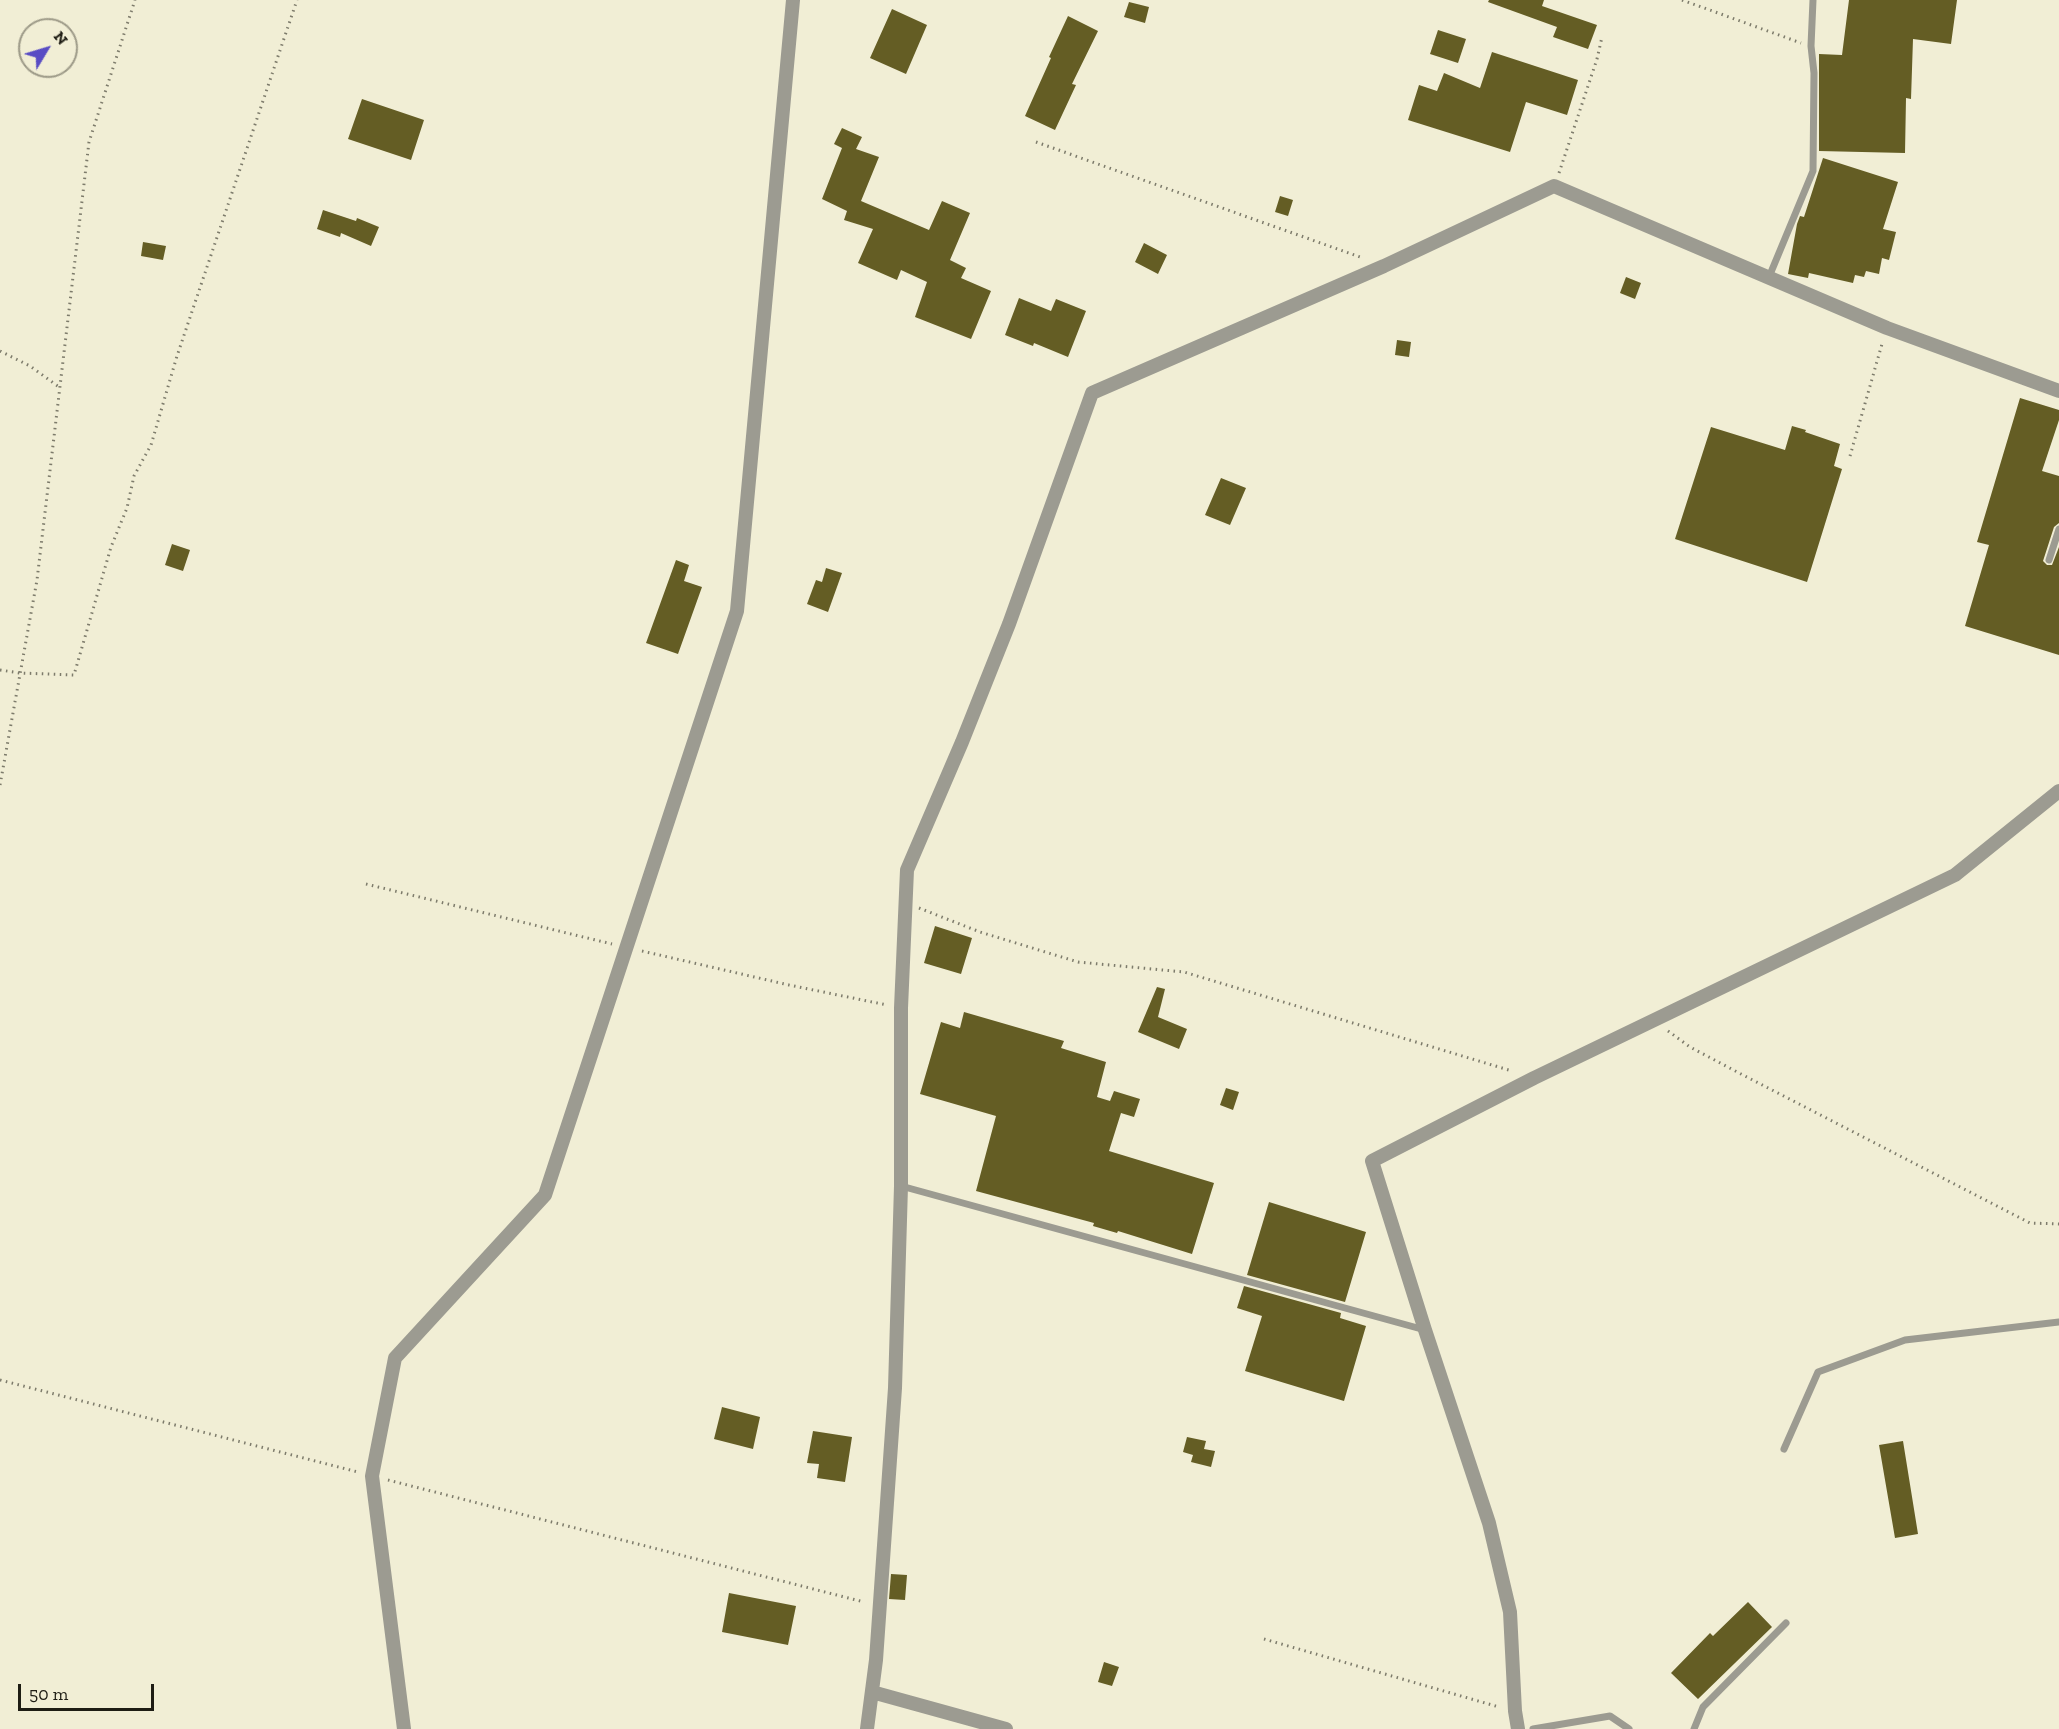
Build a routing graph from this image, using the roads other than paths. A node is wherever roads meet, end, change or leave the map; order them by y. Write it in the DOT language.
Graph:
graph roads {
  1 [pos="794,0"];
  2 [pos="1813,0"];
  3 [pos="1769,277"];
  4 [pos="2059,391"];
  5 [pos="2059,529"];
  6 [pos="2049,560"];
  7 [pos="2059,791"];
  8 [pos="901,1186"];
  9 [pos="2059,1322"];
  10 [pos="1425,1330"];
  11 [pos="1784,1449"];
  12 [pos="1786,1623"];
  13 [pos="872,1692"];
  14 [pos="404,1729"];
  15 [pos="867,1729"];
  16 [pos="1006,1729"];
  17 [pos="1518,1729"];
  18 [pos="1533,1729"];
  19 [pos="1629,1729"];
  20 [pos="1694,1729"];
  1 -- 14 [label="street"];
  2 -- 3 [label="lane"];
  3 -- 4 [label="street"];
  3 -- 8 [label="street"];
  5 -- 6 [label="lane"];
  7 -- 10 [label="street"];
  8 -- 10 [label="lane"];
  8 -- 13 [label="street"];
  9 -- 11 [label="lane"];
  10 -- 17 [label="street"];
  12 -- 20 [label="lane"];
  13 -- 15 [label="street"];
  13 -- 16 [label="street"];
  18 -- 19 [label="lane"];
}
